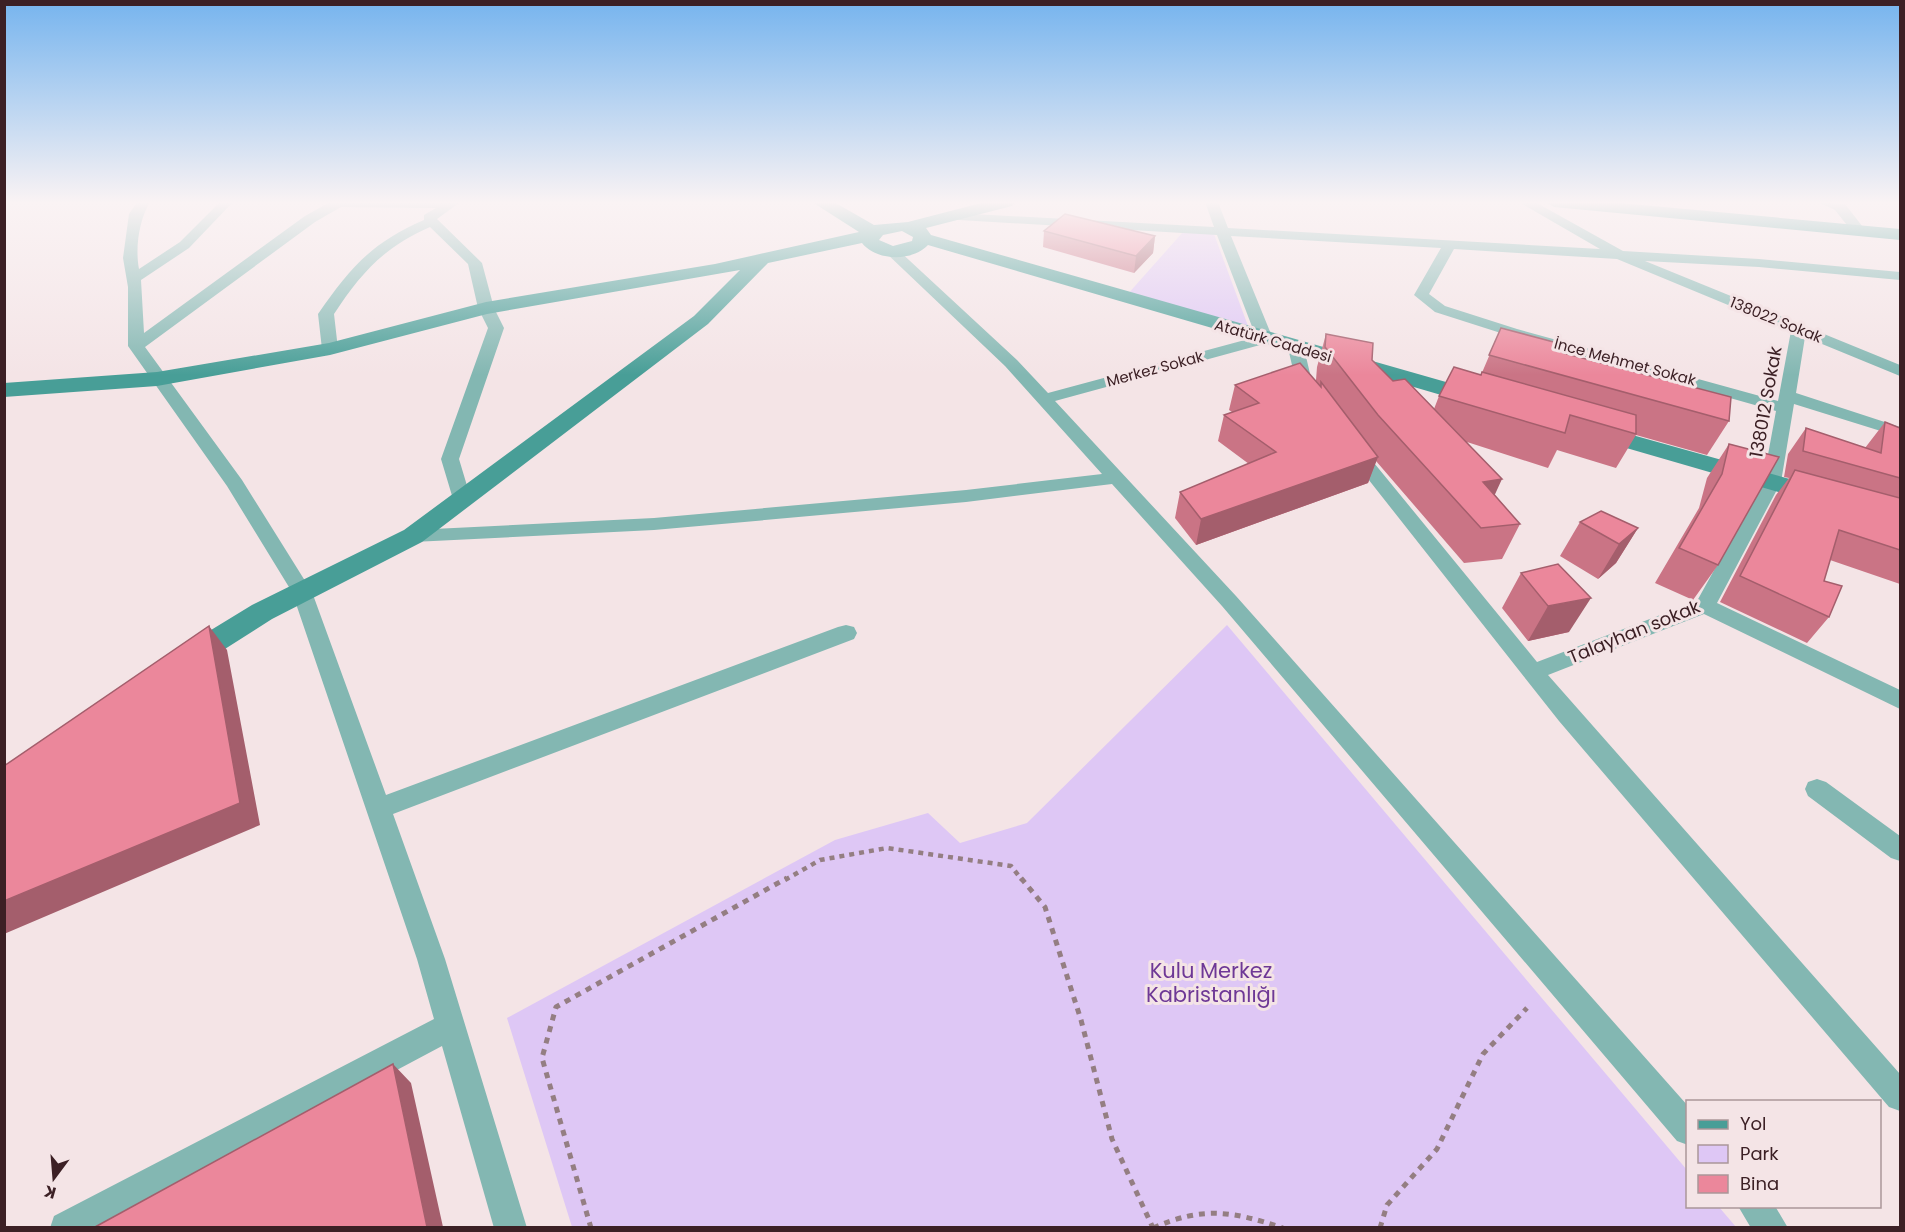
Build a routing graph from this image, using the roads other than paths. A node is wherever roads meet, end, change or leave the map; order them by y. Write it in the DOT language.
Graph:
graph roads {
  1 [pos="130,259"];
  2 [pos="167,259"];
  3 [pos="255,259"];
  4 [pos="370,259"];
  5 [pos="471,259"];
  6 [pos="766,259"];
  7 [pos="900,259"];
  8 [pos="1003,259"];
  9 [pos="1233,259"];
  10 [pos="1442,259"];
  11 [pos="1630,259"];
  12 [pos="1690,259"];
  13 [pos="760,261"];
  14 [pos="1900,276"];
  15 [pos="134,279"];
  16 [pos="486,308"];
  17 [pos="1799,330"];
  18 [pos="1265,339"];
  19 [pos="136,346"];
  20 [pos="1296,348"];
  21 [pos="330,349"];
  22 [pos="1900,371"];
  23 [pos="157,379"];
  24 [pos="4,390"];
  25 [pos="1045,399"];
  26 [pos="1786,402"];
  27 [pos="1500,405"];
  28 [pos="1323,407"];
  29 [pos="1568,424"];
  30 [pos="1900,432"];
  31 [pos="1344,436"];
  32 [pos="1117,478"];
  33 [pos="1772,482"];
  34 [pos="462,500"];
  35 [pos="1847,505"];
  36 [pos="414,536"];
  37 [pos="302,592"];
  38 [pos="1705,606"];
  39 [pos="846,633"];
  40 [pos="165,672"];
  41 [pos="1533,672"];
  42 [pos="1900,700"];
  43 [pos="1817,789"];
  44 [pos="378,809"];
  45 [pos="1900,850"];
  46 [pos="451,1026"];
  47 [pos="1900,1096"];
  48 [pos="1686,1128"];
  49 [pos="1756,1208"];
  50 [pos="66,1227"];
  51 [pos="511,1227"];
  52 [pos="1772,1227"];
  1 -- 15 [label="street"];
  2 -- 15 [label="street"];
  3 -- 19 [label="street"];
  4 -- 21 [label="street"];
  5 -- 16 [label="street"];
  6 -- 13 [label="street"];
  7 -- 25 [label="street"];
  8 -- 18 [label="street, Atatürk Caddesi"];
  9 -- 18 [label="street"];
  10 -- 26 [label="street, İnce Mehmet Sokak"];
  11 -- 17 [label="street, 138022 Sokak"];
  12 -- 14 [label="street"];
  13 -- 16 [label="street"];
  13 -- 34 [label="street"];
  15 -- 19 [label="street"];
  16 -- 21 [label="street"];
  16 -- 34 [label="street"];
  17 -- 22 [label="street, 138022 Sokak"];
  17 -- 26 [label="street, 138012 Sokak"];
  18 -- 20 [label="street, Atatürk Caddesi"];
  18 -- 25 [label="street, Merkez Sokak"];
  19 -- 23 [label="street"];
  20 -- 27 [label="street, Atatürk Caddesi"];
  20 -- 28 [label="street"];
  21 -- 23 [label="street"];
  23 -- 24 [label="street"];
  23 -- 37 [label="street"];
  25 -- 32 [label="street"];
  26 -- 30 [label="street"];
  26 -- 33 [label="street, 138012 Sokak"];
  29 -- 33 [label="street"];
  31 -- 41 [label="street"];
  32 -- 36 [label="street"];
  32 -- 48 [label="street"];
  33 -- 35 [label="street"];
  33 -- 38 [label="street, Talayhan sokak"];
  34 -- 36 [label="street"];
  36 -- 37 [label="street"];
  37 -- 40 [label="street"];
  37 -- 44 [label="street"];
  38 -- 41 [label="street, Talayhan sokak"];
  38 -- 42 [label="street"];
  39 -- 44 [label="street"];
  41 -- 47 [label="street"];
  43 -- 45 [label="street"];
  44 -- 46 [label="street"];
  46 -- 50 [label="street"];
  46 -- 51 [label="street"];
  49 -- 52 [label="street"];
}
